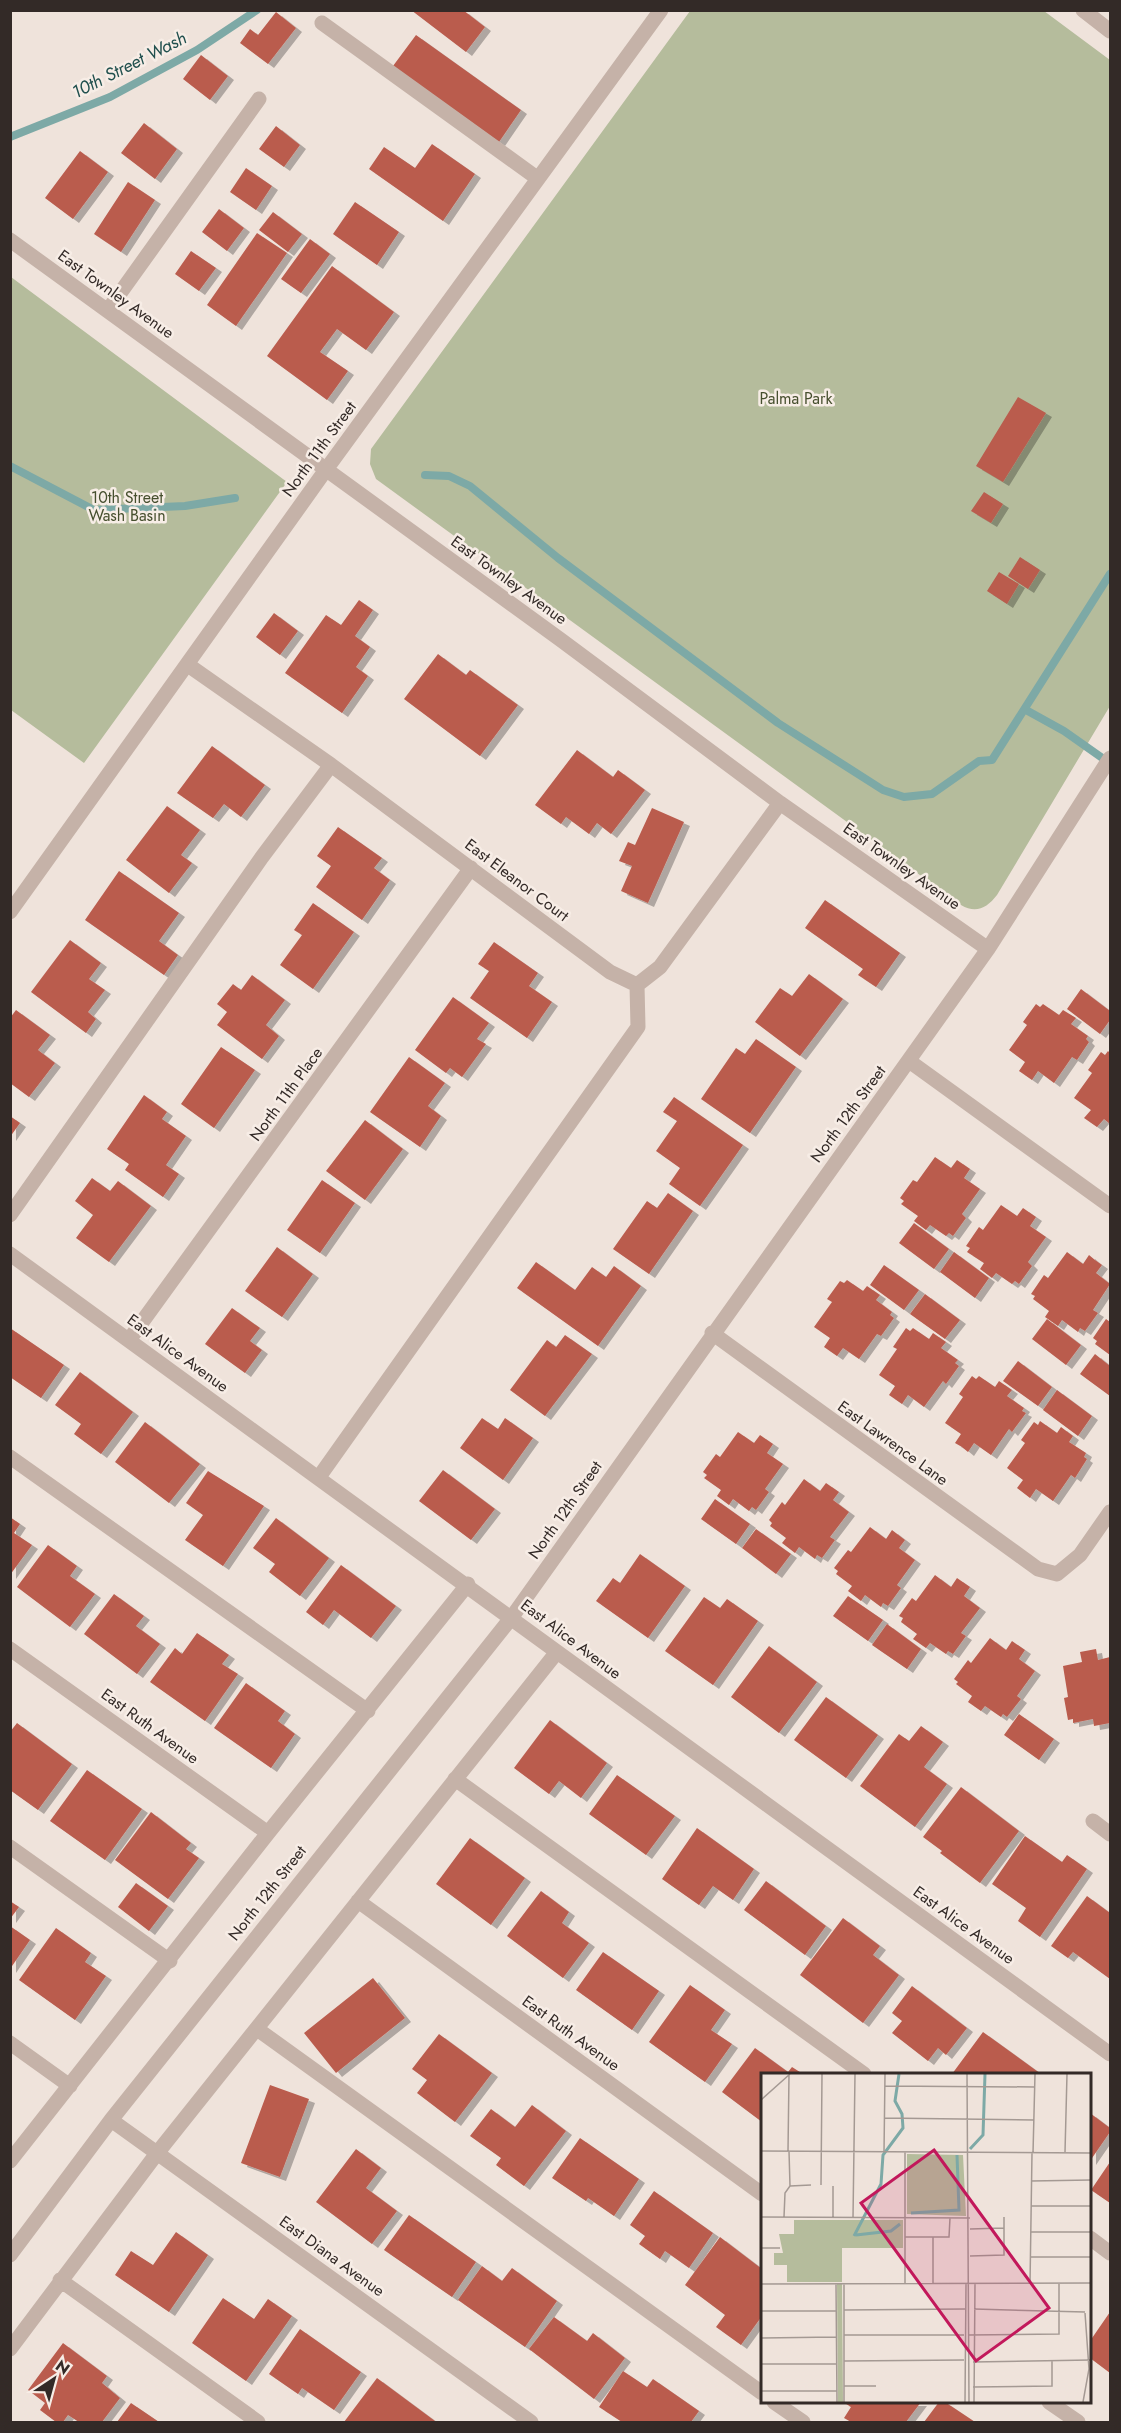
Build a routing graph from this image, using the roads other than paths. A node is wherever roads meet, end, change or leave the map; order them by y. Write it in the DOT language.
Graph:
graph roads {
  1 [pos="660,10"];
  2 [pos="1083,10"];
  3 [pos="322,23"];
  4 [pos="1110,31"];
  5 [pos="259,99"];
  6 [pos="537,178"];
  7 [pos="10,240"];
  8 [pos="108,310"];
  9 [pos="325,471"];
  10 [pos="188,665"];
  11 [pos="1110,758"];
  12 [pos="331,765"];
  13 [pos="780,802"];
  14 [pos="471,868"];
  15 [pos="10,912"];
  16 [pos="988,949"];
  17 [pos="637,985"];
  18 [pos="909,1061"];
  19 [pos="1110,1206"];
  20 [pos="10,1215"];
  21 [pos="10,1254"];
  22 [pos="712,1333"];
  23 [pos="129,1340"];
  24 [pos="10,1456"];
  25 [pos="319,1477"];
  26 [pos="1110,1512"];
  27 [pos="468,1584"];
  28 [pos="512,1617"];
  29 [pos="10,1649"];
  30 [pos="556,1652"];
  31 [pos="368,1711"];
  32 [pos="455,1779"];
  33 [pos="1093,1821"];
  34 [pos="268,1833"];
  35 [pos="1110,1834"];
  36 [pos="10,1847"];
  37 [pos="358,1902"];
  38 [pos="170,1961"];
  39 [pos="257,2029"];
  40 [pos="10,2043"];
  41 [pos="1110,2054"];
  42 [pos="863,2073"];
  43 [pos="70,2086"];
  44 [pos="111,2120"];
  45 [pos="158,2152"];
  46 [pos="10,2161"];
  47 [pos="761,2193"];
  48 [pos="1091,2239"];
  49 [pos="1110,2253"];
  50 [pos="10,2255"];
  51 [pos="60,2280"];
  52 [pos="10,2349"];
  53 [pos="761,2392"];
  54 [pos="775,2403"];
  55 [pos="1050,2403"];
  56 [pos="258,2422"];
  57 [pos="531,2422"];
  58 [pos="803,2422"];
  59 [pos="1078,2422"];
  1 -- 6 [label="street, North 11th Street"];
  2 -- 4 [label="street"];
  3 -- 6 [label="street"];
  5 -- 8 [label="street"];
  6 -- 9 [label="street, North 11th Street"];
  7 -- 8 [label="street, East Townley Avenue"];
  8 -- 9 [label="street, East Townley Avenue"];
  9 -- 10 [label="street, North 11th Street"];
  9 -- 13 [label="street, East Townley Avenue"];
  10 -- 12 [label="street, East Eleanor Court"];
  10 -- 15 [label="street, North 11th Street"];
  11 -- 16 [label="street, North 12th Street"];
  12 -- 14 [label="street, East Eleanor Court"];
  12 -- 20 [label="street"];
  13 -- 16 [label="street, East Townley Avenue"];
  13 -- 17 [label="street"];
  14 -- 17 [label="street, East Eleanor Court"];
  14 -- 23 [label="street, North 11th Place"];
  16 -- 18 [label="street, North 12th Street"];
  17 -- 25 [label="street"];
  18 -- 19 [label="street"];
  18 -- 22 [label="street, North 12th Street"];
  21 -- 23 [label="street, East Alice Avenue"];
  22 -- 26 [label="street, East Lawrence Lane"];
  22 -- 28 [label="street, North 12th Street"];
  23 -- 25 [label="street, East Alice Avenue"];
  24 -- 31 [label="street"];
  25 -- 27 [label="street, East Alice Avenue"];
  27 -- 28 [label="street, East Alice Avenue"];
  27 -- 31 [label="street"];
  28 -- 30 [label="street, East Alice Avenue"];
  28 -- 44 [label="street, North 12th Street"];
  29 -- 34 [label="street, East Ruth Avenue"];
  30 -- 32 [label="street"];
  30 -- 41 [label="street, East Alice Avenue"];
  31 -- 34 [label="street"];
  32 -- 37 [label="street"];
  32 -- 42 [label="street"];
  33 -- 35 [label="street"];
  34 -- 38 [label="street"];
  36 -- 38 [label="street"];
  37 -- 39 [label="street"];
  37 -- 47 [label="street, East Ruth Avenue"];
  38 -- 43 [label="street"];
  39 -- 45 [label="street"];
  39 -- 53 [label="street"];
  40 -- 43 [label="street"];
  43 -- 46 [label="street"];
  44 -- 45 [label="street, East Diana Avenue"];
  44 -- 50 [label="street, North 12th Street"];
  45 -- 51 [label="street"];
  45 -- 57 [label="street, East Diana Avenue"];
  48 -- 49 [label="street"];
  51 -- 52 [label="street"];
  51 -- 56 [label="street"];
  54 -- 58 [label="street"];
  55 -- 59 [label="street"];
}
